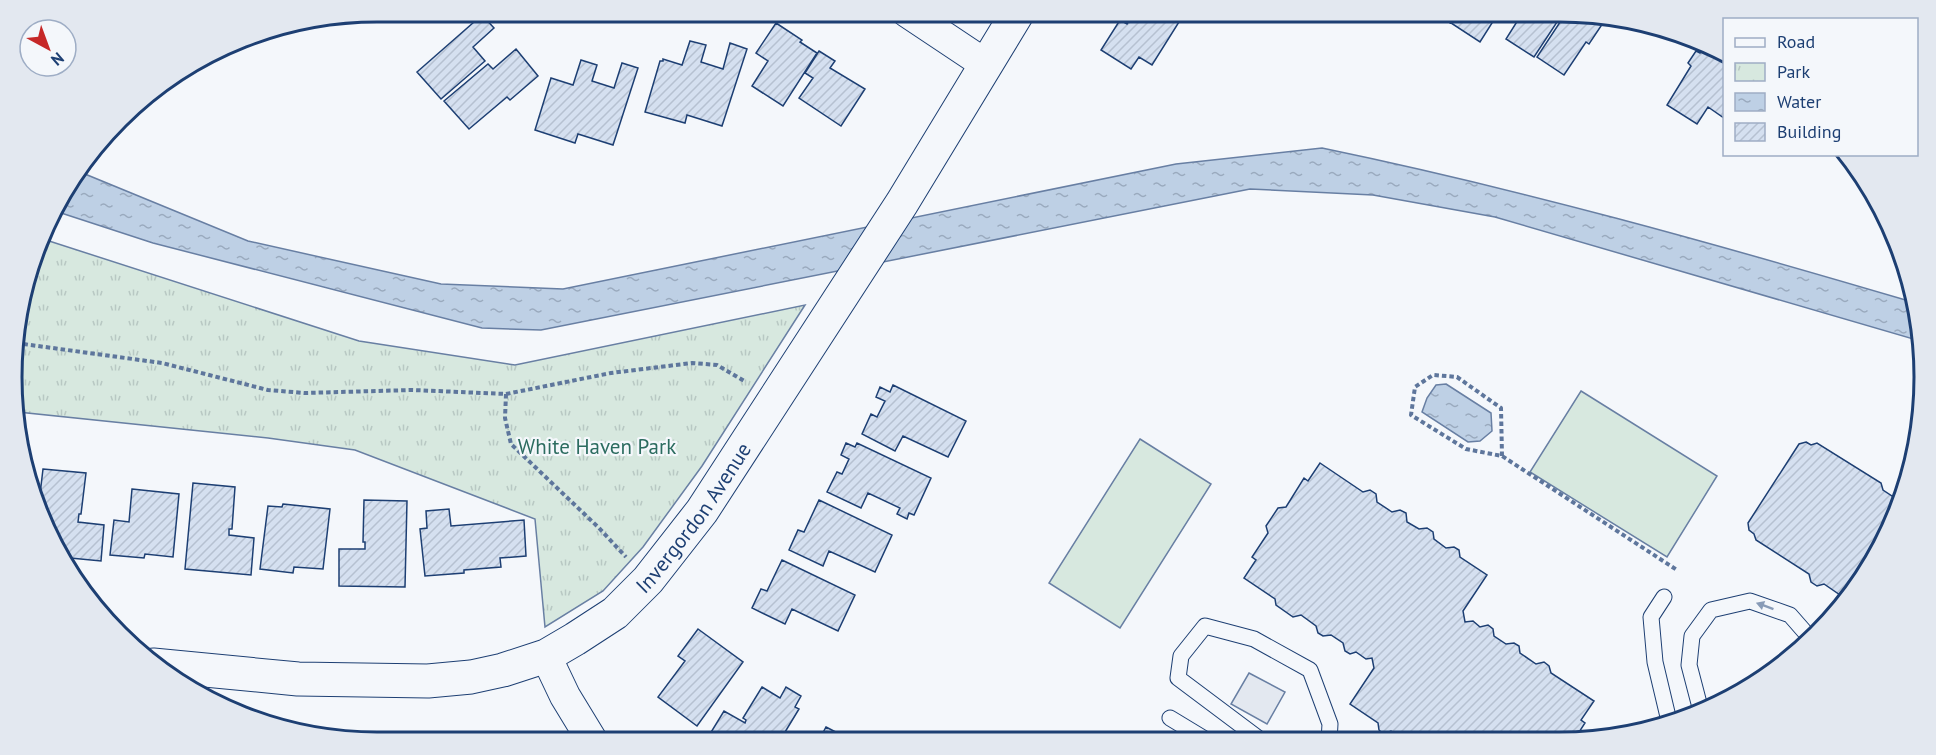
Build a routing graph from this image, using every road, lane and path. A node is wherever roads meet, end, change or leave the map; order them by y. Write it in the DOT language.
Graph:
graph roads {
  1 [pos="922,22"];
  2 [pos="1012,22"];
  3 [pos="985,64"];
  4 [pos="24,344"];
  5 [pos="506,394"];
  6 [pos="774,400"];
  7 [pos="1502,456"];
  8 [pos="1677,570"];
  9 [pos="648,580"];
  10 [pos="1664,597"];
  11 [pos="1806,633"];
  12 [pos="546,656"];
  13 [pos="172,667"];
  14 [pos="1699,703"];
  15 [pos="1668,715"];
  16 [pos="1170,718"];
  17 [pos="587,732"];
  18 [pos="1193,732"];
  19 [pos="1250,732"];
  20 [pos="1330,732"];
  1 -- 3 [label="street"];
  2 -- 3 [label="street, Invergordon Avenue"];
  3 -- 6 [label="street, Invergordon Avenue"];
  4 -- 5 [label="path"];
  5 -- 6 [label="path"];
  5 -- 9 [label="path"];
  6 -- 9 [label="street, Invergordon Avenue"];
  7 -- 7 [label="path"];
  7 -- 8 [label="path"];
  9 -- 12 [label="street, Invergordon Avenue"];
  10 -- 15 [label="lane"];
  11 -- 14 [label="lane, one-way"];
  12 -- 13 [label="street, Invergordon Avenue"];
  12 -- 17 [label="street"];
  16 -- 18 [label="lane"];
  19 -- 20 [label="lane"];
}
